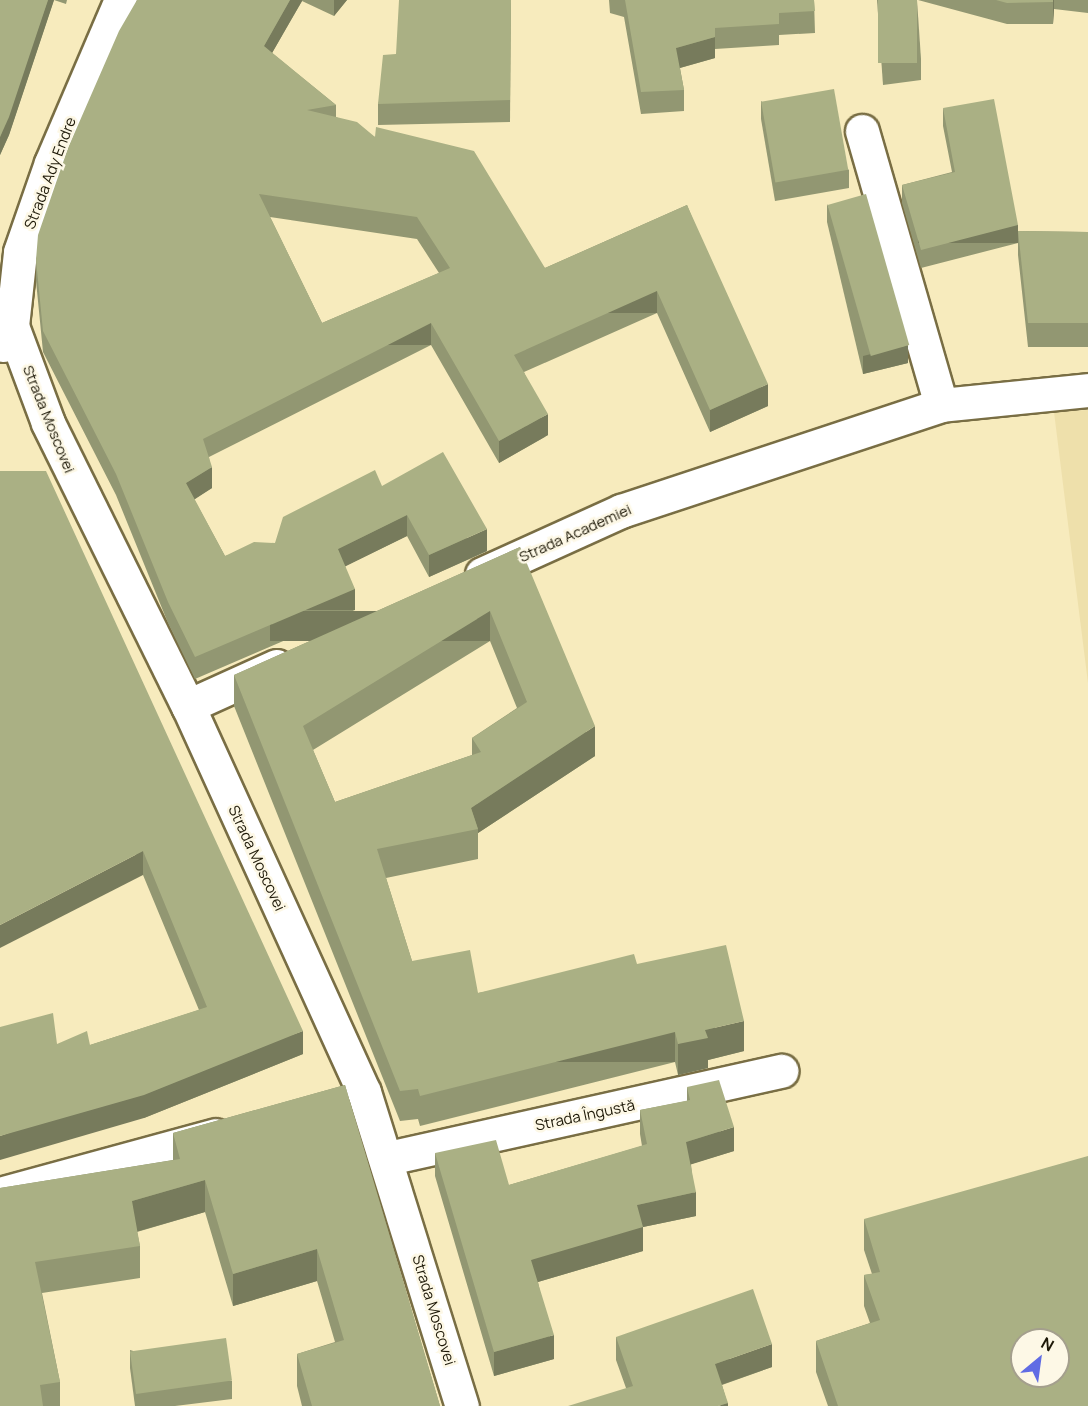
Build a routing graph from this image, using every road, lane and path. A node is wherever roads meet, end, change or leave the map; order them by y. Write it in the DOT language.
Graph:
graph roads {
  1 [pos="122,0"];
  2 [pos="862,131"];
  3 [pos="6,339"];
  4 [pos="1088,390"];
  5 [pos="941,405"];
  6 [pos="448,589"];
  7 [pos="307,652"];
  8 [pos="188,706"];
  9 [pos="782,1071"];
  10 [pos="364,1092"];
  11 [pos="330,1101"];
  12 [pos="251,1125"];
  13 [pos="388,1158"];
  14 [pos="0,1194"];
  15 [pos="462,1406"];
  1 -- 3 [label="street, Strada Ady Endre"];
  2 -- 5 [label="street"];
  3 -- 8 [label="street, Strada Moscovei"];
  4 -- 5 [label="street, Strada Academiei"];
  5 -- 6 [label="street, Strada Academiei"];
  7 -- 8 [label="street"];
  8 -- 10 [label="street, Strada Moscovei"];
  9 -- 13 [label="street, Strada Îngustă"];
  10 -- 11 [label="street"];
  10 -- 13 [label="street, Strada Moscovei"];
  12 -- 14 [label="street"];
  13 -- 15 [label="street, Strada Moscovei"];
}
